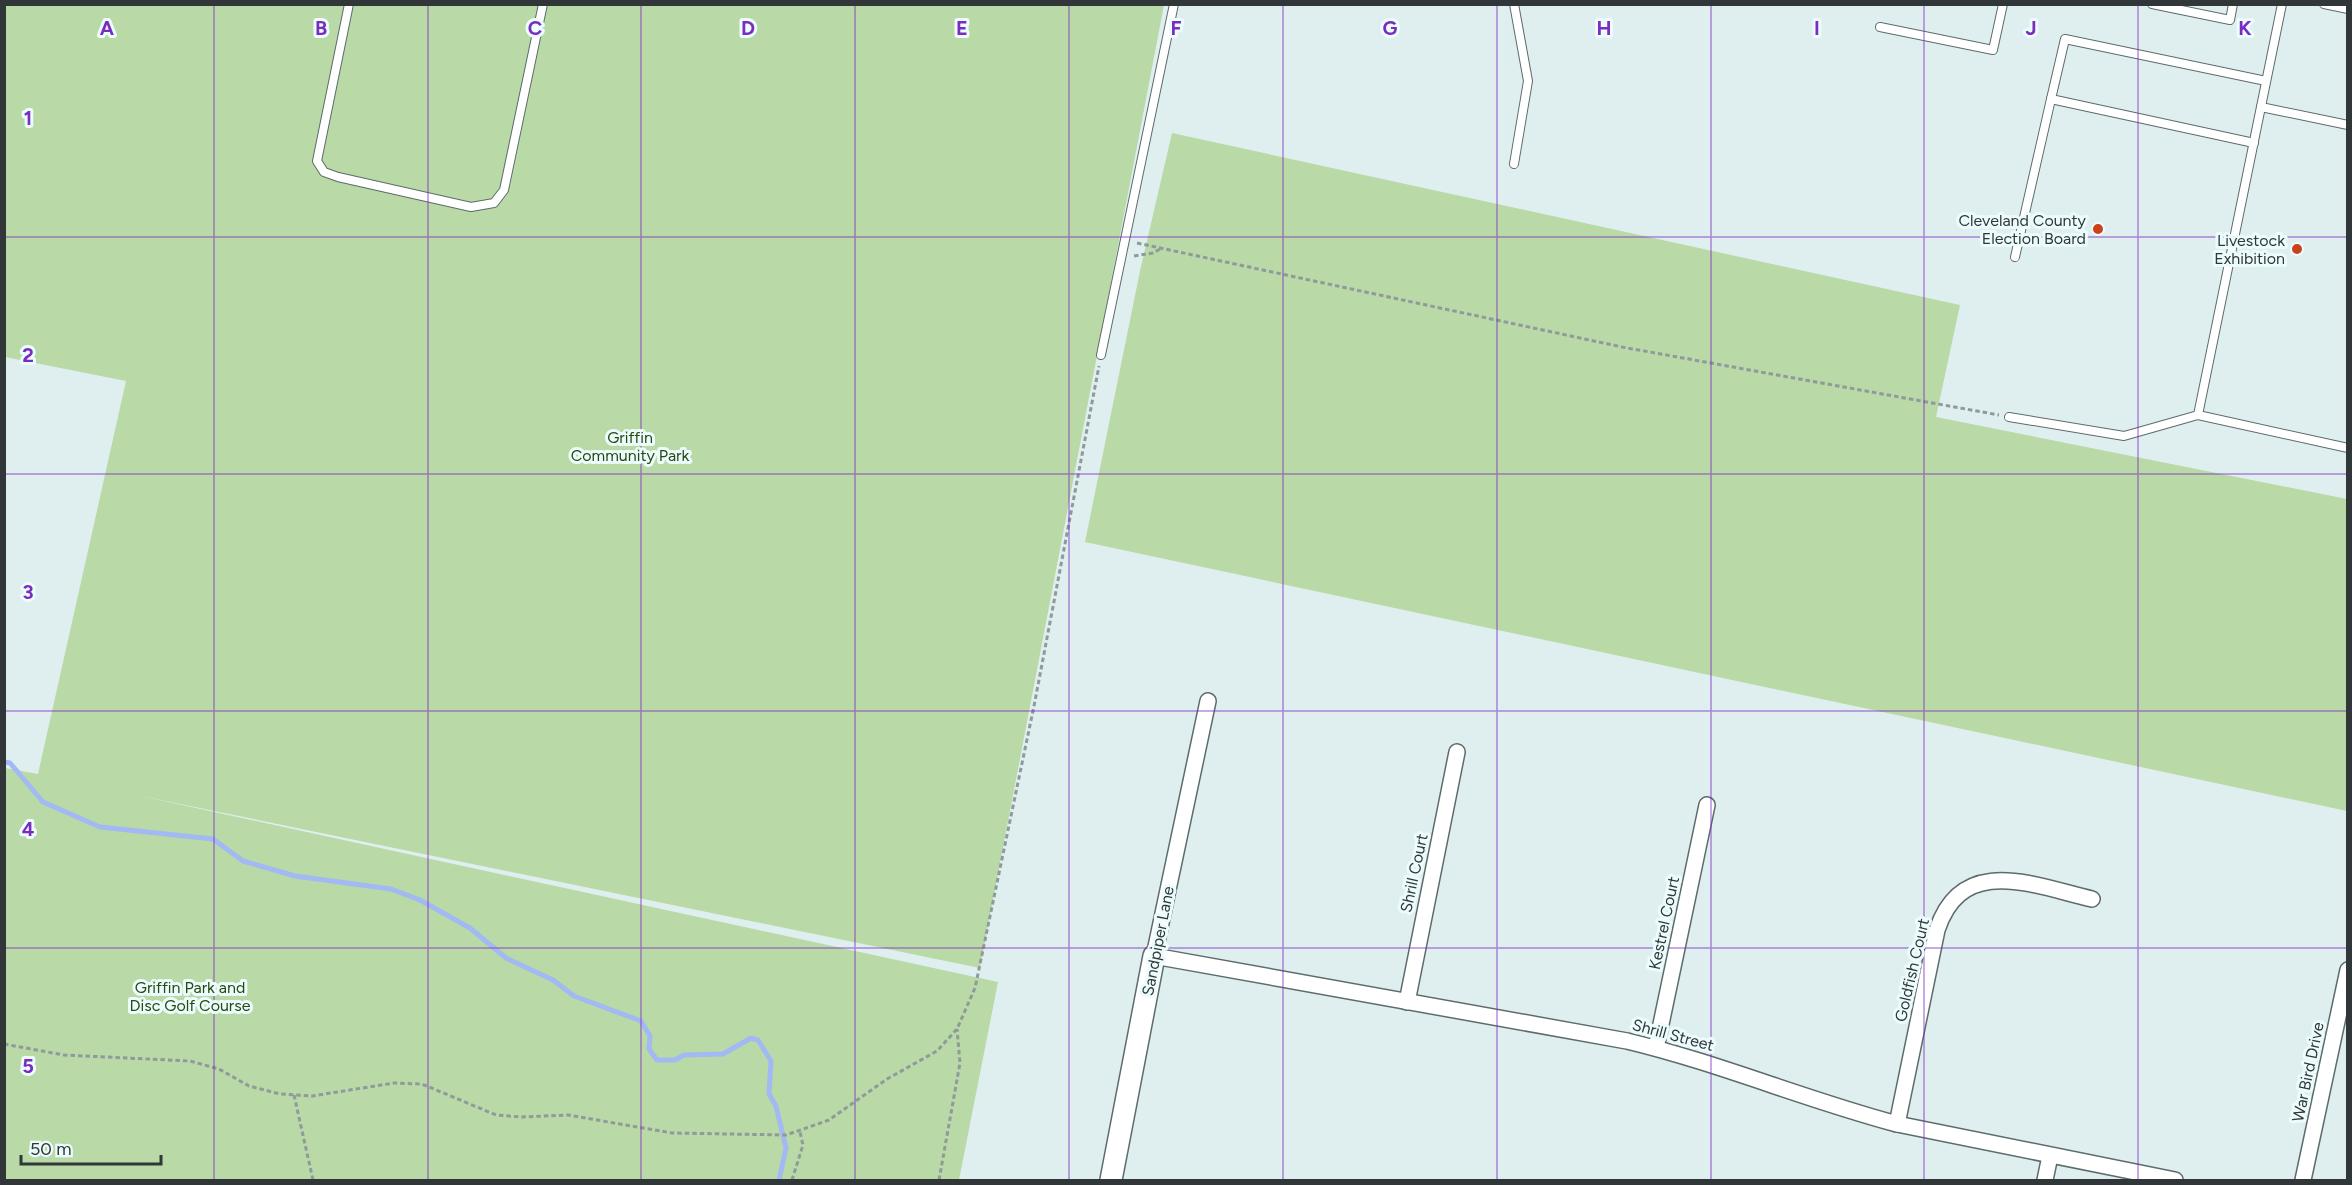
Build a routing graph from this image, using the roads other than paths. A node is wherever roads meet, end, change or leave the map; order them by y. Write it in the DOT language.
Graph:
graph roads {
  1 [pos="349,4"];
  2 [pos="543,4"];
  3 [pos="1174,4"];
  4 [pos="1514,4"];
  5 [pos="2003,4"];
  6 [pos="2152,4"];
  7 [pos="2233,4"];
  8 [pos="2282,4"];
  9 [pos="2324,4"];
  10 [pos="2348,9"];
  11 [pos="1880,27"];
  12 [pos="2266,81"];
  13 [pos="2051,99"];
  14 [pos="2261,107"];
  15 [pos="2348,125"];
  16 [pos="2254,142"];
  17 [pos="1514,164"];
  18 [pos="2015,257"];
  19 [pos="1101,355"];
  20 [pos="2198,415"];
  21 [pos="2009,417"];
  22 [pos="2348,448"];
  23 [pos="1208,701"];
  24 [pos="1457,752"];
  25 [pos="1707,805"];
  26 [pos="2092,899"];
  27 [pos="1154,956"];
  28 [pos="2348,970"];
  29 [pos="1407,1002"];
  30 [pos="1656,1048"];
  31 [pos="1897,1124"];
  32 [pos="2050,1156"];
  33 [pos="1111,1180"];
  34 [pos="2044,1180"];
  35 [pos="2175,1180"];
  36 [pos="2303,1180"];
  1 -- 2 [label="lane"];
  3 -- 19 [label="lane"];
  4 -- 17 [label="lane"];
  5 -- 11 [label="lane"];
  6 -- 7 [label="lane"];
  8 -- 12 [label="lane"];
  9 -- 10 [label="lane"];
  12 -- 13 [label="lane"];
  12 -- 14 [label="lane"];
  13 -- 16 [label="lane"];
  13 -- 18 [label="lane"];
  14 -- 15 [label="lane"];
  14 -- 16 [label="lane"];
  16 -- 20 [label="lane"];
  20 -- 21 [label="lane"];
  20 -- 22 [label="lane"];
  23 -- 27 [label="street, Sandpiper Lane"];
  24 -- 29 [label="street, Shrill Court"];
  25 -- 30 [label="street, Kestrel Court"];
  26 -- 31 [label="street, Goldfish Court"];
  27 -- 29 [label="street, Shrill Street"];
  27 -- 33 [label="street, Sandpiper Lane"];
  28 -- 36 [label="street, War Bird Drive"];
  29 -- 30 [label="street, Shrill Street"];
  30 -- 31 [label="street, Shrill Street"];
  31 -- 32 [label="street, Shrill Street"];
  32 -- 34 [label="street"];
  32 -- 35 [label="street, Shrill Street"];
}
